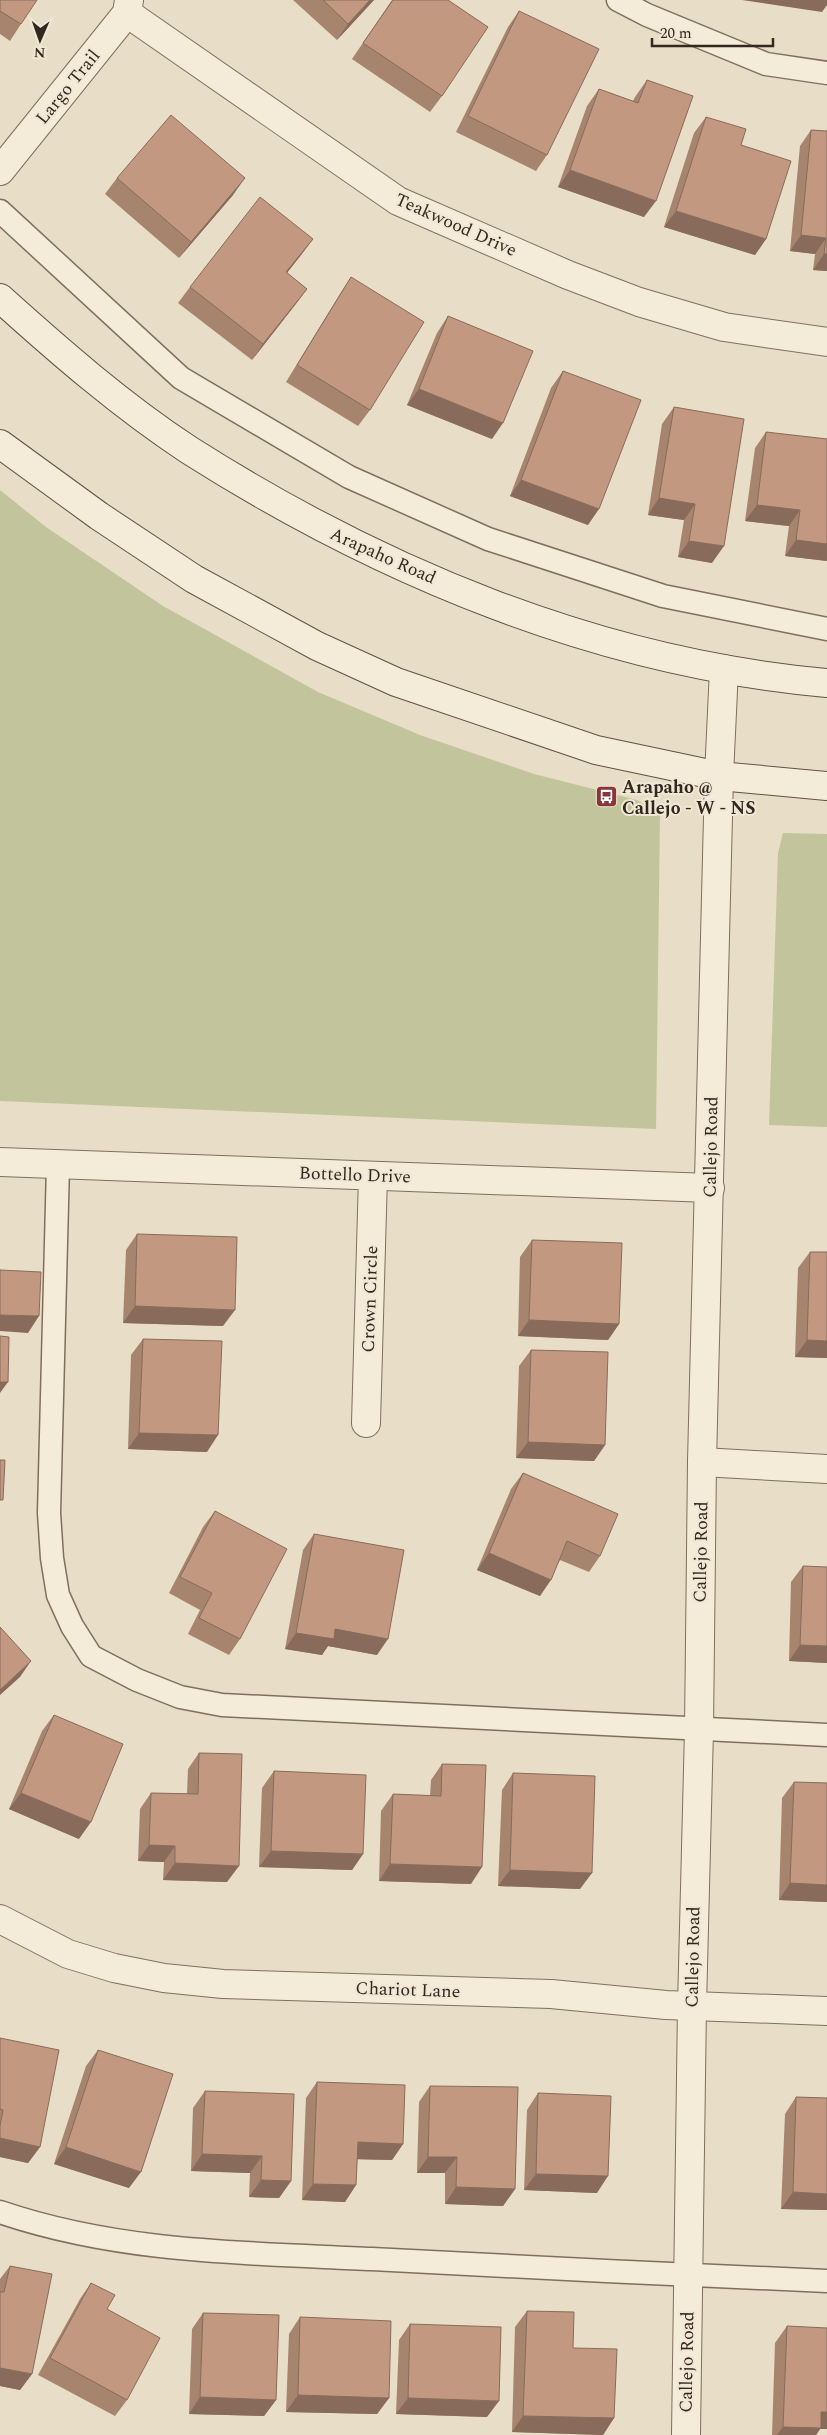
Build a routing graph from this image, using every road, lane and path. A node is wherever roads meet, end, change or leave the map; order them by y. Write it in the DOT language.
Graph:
graph roads {
  1 [pos="618,0"];
  2 [pos="128,7"];
  3 [pos="827,73"];
  4 [pos="0,171"];
  5 [pos="0,211"];
  6 [pos="0,298"];
  7 [pos="827,342"];
  8 [pos="0,444"];
  9 [pos="827,629"];
  10 [pos="724,669"];
  11 [pos="827,683"];
  12 [pos="719,776"];
  13 [pos="827,786"];
  14 [pos="0,1162"];
  15 [pos="58,1165"];
  16 [pos="373,1176"];
  17 [pos="710,1188"];
  18 [pos="366,1423"];
  19 [pos="702,1462"];
  20 [pos="827,1469"];
  21 [pos="699,1730"];
  22 [pos="827,1735"];
  23 [pos="0,1919"];
  24 [pos="692,2006"];
  25 [pos="827,2011"];
  26 [pos="0,2212"];
  27 [pos="688,2276"];
  28 [pos="827,2281"];
  29 [pos="686,2435"];
  1 -- 3 [label="lane"];
  2 -- 4 [label="street, Largo Trail"];
  2 -- 7 [label="street, Teakwood Drive"];
  5 -- 9 [label="lane"];
  6 -- 10 [label="street, Arapaho Road"];
  8 -- 12 [label="street"];
  10 -- 11 [label="street, Arapaho Road"];
  10 -- 12 [label="street, Callejo Road"];
  12 -- 13 [label="street"];
  12 -- 17 [label="street, Callejo Road"];
  14 -- 15 [label="street, Bottello Drive"];
  15 -- 16 [label="street, Bottello Drive"];
  15 -- 21 [label="lane"];
  16 -- 17 [label="street, Bottello Drive"];
  16 -- 18 [label="street, Crown Circle"];
  17 -- 19 [label="street, Callejo Road"];
  19 -- 20 [label="street"];
  19 -- 21 [label="street, Callejo Road"];
  21 -- 22 [label="lane"];
  21 -- 24 [label="street, Callejo Road"];
  23 -- 24 [label="street, Chariot Lane"];
  24 -- 25 [label="street, Chariot Lane"];
  24 -- 27 [label="street, Callejo Road"];
  26 -- 27 [label="lane"];
  27 -- 28 [label="lane"];
  27 -- 29 [label="street, Callejo Road"];
}
